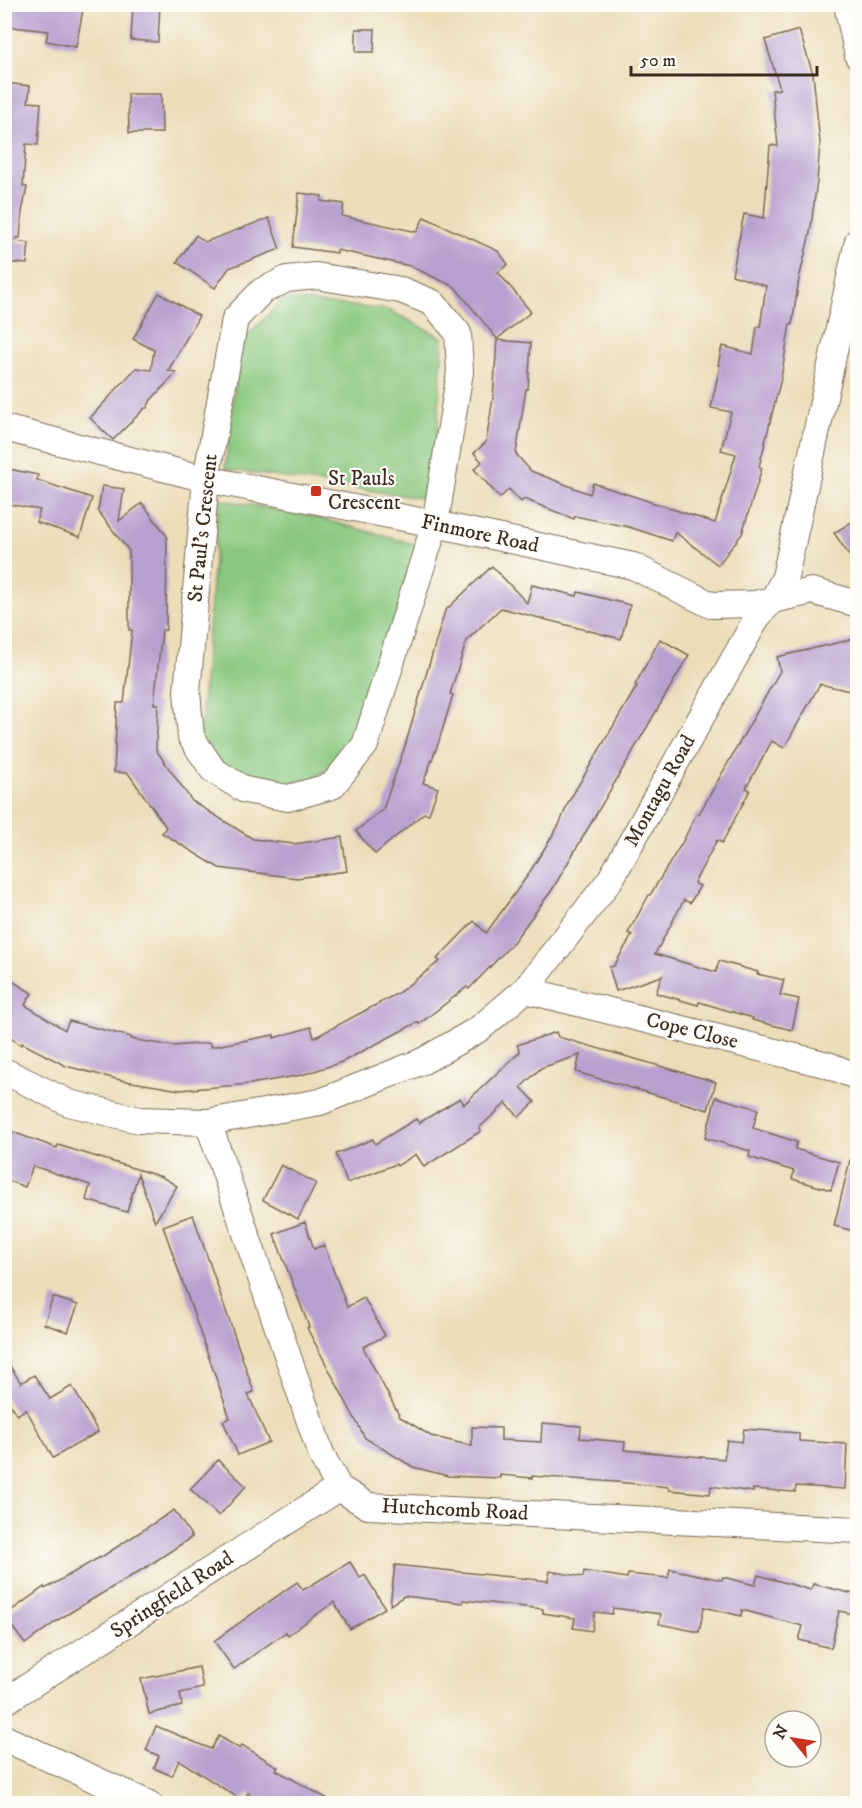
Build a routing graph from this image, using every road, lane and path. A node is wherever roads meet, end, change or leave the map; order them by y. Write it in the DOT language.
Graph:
graph roads {
  1 [pos="847,4"];
  2 [pos="858,56"];
  3 [pos="858,241"];
  4 [pos="4,428"];
  5 [pos="206,479"];
  6 [pos="435,524"];
  7 [pos="774,598"];
  8 [pos="858,604"];
  9 [pos="525,990"];
  10 [pos="4,1071"];
  11 [pos="858,1077"];
  12 [pos="208,1122"];
  13 [pos="339,1488"];
  14 [pos="858,1530"];
  15 [pos="4,1702"];
  16 [pos="4,1738"];
  17 [pos="149,1803"];
  1 -- 2 [label="street"];
  3 -- 7 [label="street, Montagu Road"];
  4 -- 5 [label="street, Finmore Road"];
  5 -- 6 [label="street, Finmore Road"];
  5 -- 6 [label="street, St Paul's Crescent"];
  5 -- 6 [label="street, St Paul's Crescent"];
  6 -- 7 [label="street, Finmore Road"];
  7 -- 8 [label="street, Finmore Road"];
  7 -- 9 [label="street, Montagu Road"];
  9 -- 11 [label="street, Cope Close"];
  9 -- 12 [label="street, Montagu Road"];
  10 -- 12 [label="street, Montagu Road"];
  12 -- 13 [label="street"];
  13 -- 14 [label="street, Hutchcomb Road"];
  13 -- 15 [label="street, Springfield Road"];
  16 -- 17 [label="street"];
}
